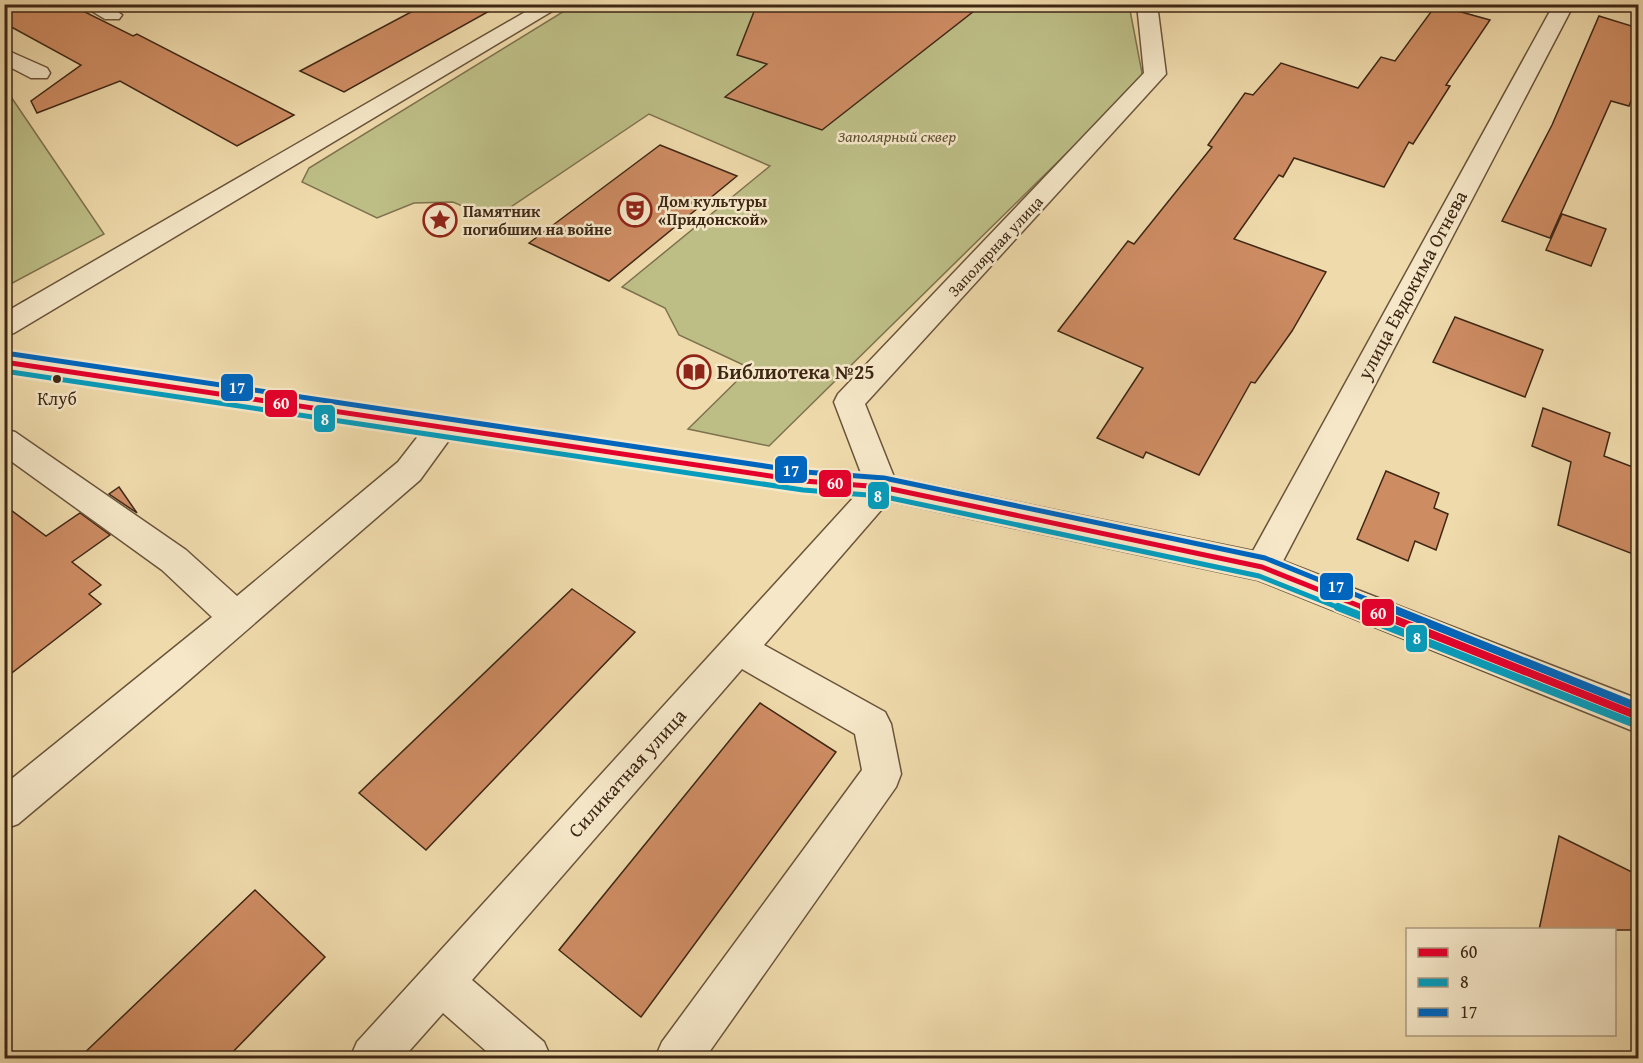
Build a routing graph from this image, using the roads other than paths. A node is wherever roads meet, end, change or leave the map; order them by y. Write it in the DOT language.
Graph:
graph roads {
  1 [pos="90,4"];
  2 [pos="554,4"];
  3 [pos="1147,4"];
  4 [pos="1564,4"];
  5 [pos="112,15"];
  6 [pos="4,55"];
  7 [pos="39,73"];
  8 [pos="4,326"];
  9 [pos="4,362"];
  10 [pos="442,427"];
  11 [pos="4,440"];
  12 [pos="882,487"];
  13 [pos="1262,567"];
  14 [pos="237,618"];
  15 [pos="739,649"];
  16 [pos="1638,716"];
  17 [pos="4,810"];
  18 [pos="441,982"];
  19 [pos="372,1059"];
  20 [pos="528,1059"];
  21 [pos="678,1059"];
  1 -- 5 [label="street"];
  2 -- 8 [label="street"];
  3 -- 12 [label="street, Заполярная улица"];
  4 -- 13 [label="street, улица Евдокима Огнева"];
  6 -- 7 [label="street"];
  9 -- 10 [label="street"];
  10 -- 12 [label="street"];
  10 -- 14 [label="street"];
  11 -- 14 [label="street"];
  12 -- 13 [label="street"];
  12 -- 15 [label="street, Силикатная улица"];
  13 -- 16 [label="street"];
  14 -- 17 [label="street"];
  15 -- 18 [label="street, Силикатная улица"];
  15 -- 21 [label="street"];
  18 -- 19 [label="street, Силикатная улица"];
  18 -- 20 [label="street"];
}
